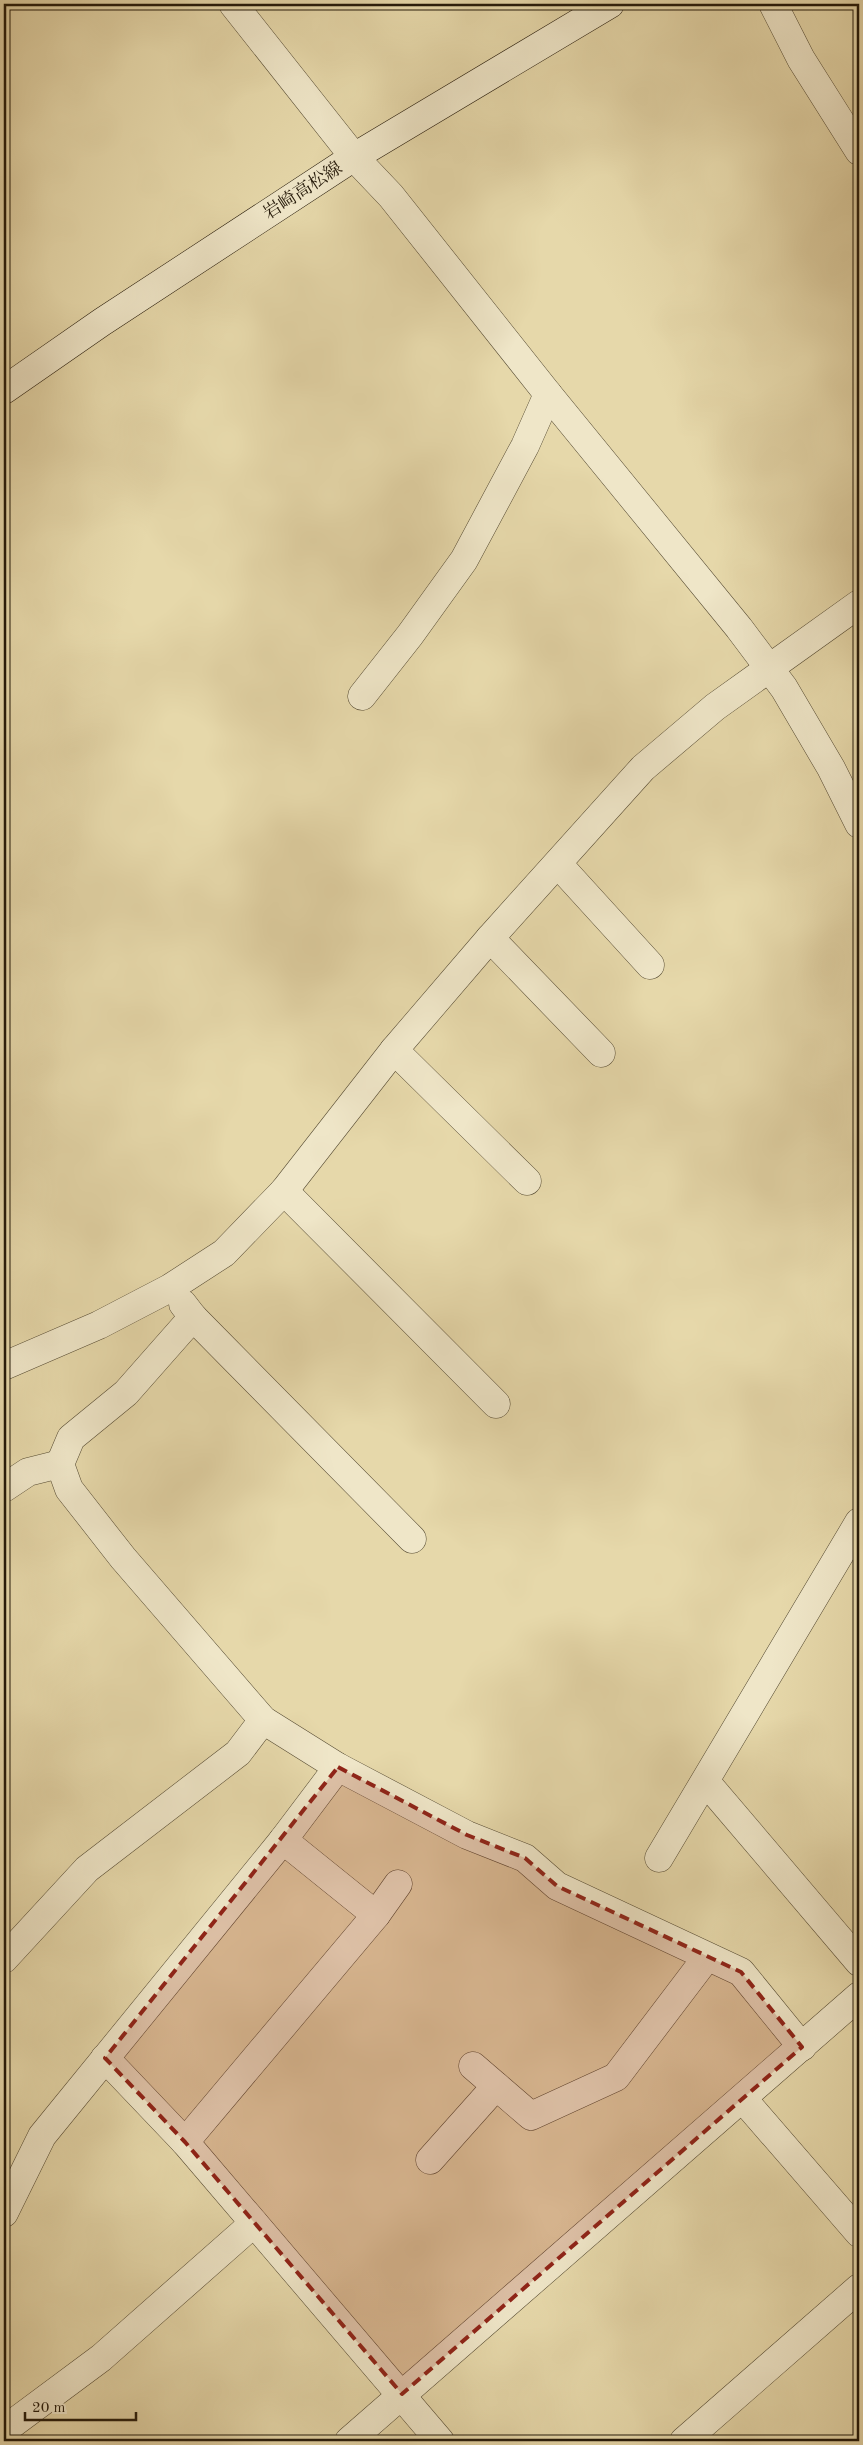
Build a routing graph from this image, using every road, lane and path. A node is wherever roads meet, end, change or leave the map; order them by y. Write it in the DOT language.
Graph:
graph roads {
  1 [pos="233,4"];
  2 [pos="610,4"];
  3 [pos="773,4"];
  4 [pos="859,151"];
  5 [pos="354,157"];
  6 [pos="4,390"];
  7 [pos="548,394"];
  8 [pos="859,604"];
  9 [pos="769,668"];
  10 [pos="362,696"];
  11 [pos="859,824"];
  12 [pos="558,864"];
  13 [pos="490,938"];
  14 [pos="650,965"];
  15 [pos="394,1050"];
  16 [pos="601,1053"];
  17 [pos="527,1181"];
  18 [pos="284,1190"];
  19 [pos="170,1288"];
  20 [pos="193,1317"];
  21 [pos="4,1366"];
  22 [pos="496,1404"];
  23 [pos="60,1464"];
  24 [pos="4,1488"];
  25 [pos="859,1522"];
  26 [pos="412,1539"];
  27 [pos="263,1720"];
  28 [pos="338,1767"];
  29 [pos="706,1782"];
  30 [pos="283,1840"];
  31 [pos="658,1858"];
  32 [pos="398,1884"];
  33 [pos="376,1915"];
  34 [pos="857,1953"];
  35 [pos="707,1956"];
  36 [pos="4,1959"];
  37 [pos="859,1996"];
  38 [pos="802,2047"];
  39 [pos="105,2058"];
  40 [pos="473,2066"];
  41 [pos="496,2086"];
  42 [pos="743,2099"];
  43 [pos="185,2142"];
  44 [pos="430,2160"];
  45 [pos="4,2213"];
  46 [pos="254,2224"];
  47 [pos="859,2233"];
  48 [pos="859,2288"];
  49 [pos="402,2394"];
  50 [pos="4,2430"];
  51 [pos="349,2441"];
  52 [pos="440,2441"];
  53 [pos="684,2441"];
  1 -- 5 [label="street"];
  2 -- 5 [label="street, 岩崎高松線"];
  3 -- 4 [label="street"];
  5 -- 6 [label="street, 岩崎高松線"];
  5 -- 7 [label="street"];
  7 -- 9 [label="street"];
  7 -- 10 [label="street"];
  8 -- 9 [label="street"];
  9 -- 11 [label="street"];
  9 -- 12 [label="street"];
  12 -- 13 [label="street"];
  12 -- 14 [label="street"];
  13 -- 15 [label="street"];
  13 -- 16 [label="street"];
  15 -- 17 [label="street"];
  15 -- 18 [label="street"];
  18 -- 19 [label="street"];
  18 -- 22 [label="street"];
  19 -- 20 [label="street"];
  19 -- 21 [label="street"];
  20 -- 23 [label="street"];
  20 -- 26 [label="street"];
  23 -- 24 [label="street"];
  23 -- 27 [label="street"];
  25 -- 29 [label="street"];
  27 -- 28 [label="street"];
  27 -- 36 [label="street"];
  28 -- 30 [label="street"];
  28 -- 35 [label="street"];
  29 -- 31 [label="street"];
  29 -- 34 [label="street"];
  30 -- 33 [label="street"];
  30 -- 39 [label="street"];
  32 -- 33 [label="street"];
  33 -- 43 [label="street"];
  35 -- 38 [label="street"];
  35 -- 41 [label="street"];
  37 -- 38 [label="street"];
  38 -- 42 [label="street"];
  39 -- 43 [label="street"];
  39 -- 45 [label="street"];
  40 -- 41 [label="street"];
  41 -- 44 [label="street"];
  42 -- 47 [label="street"];
  42 -- 49 [label="street"];
  43 -- 46 [label="street"];
  46 -- 49 [label="street"];
  46 -- 50 [label="street"];
  48 -- 53 [label="street"];
  49 -- 51 [label="street"];
  49 -- 52 [label="street"];
}
